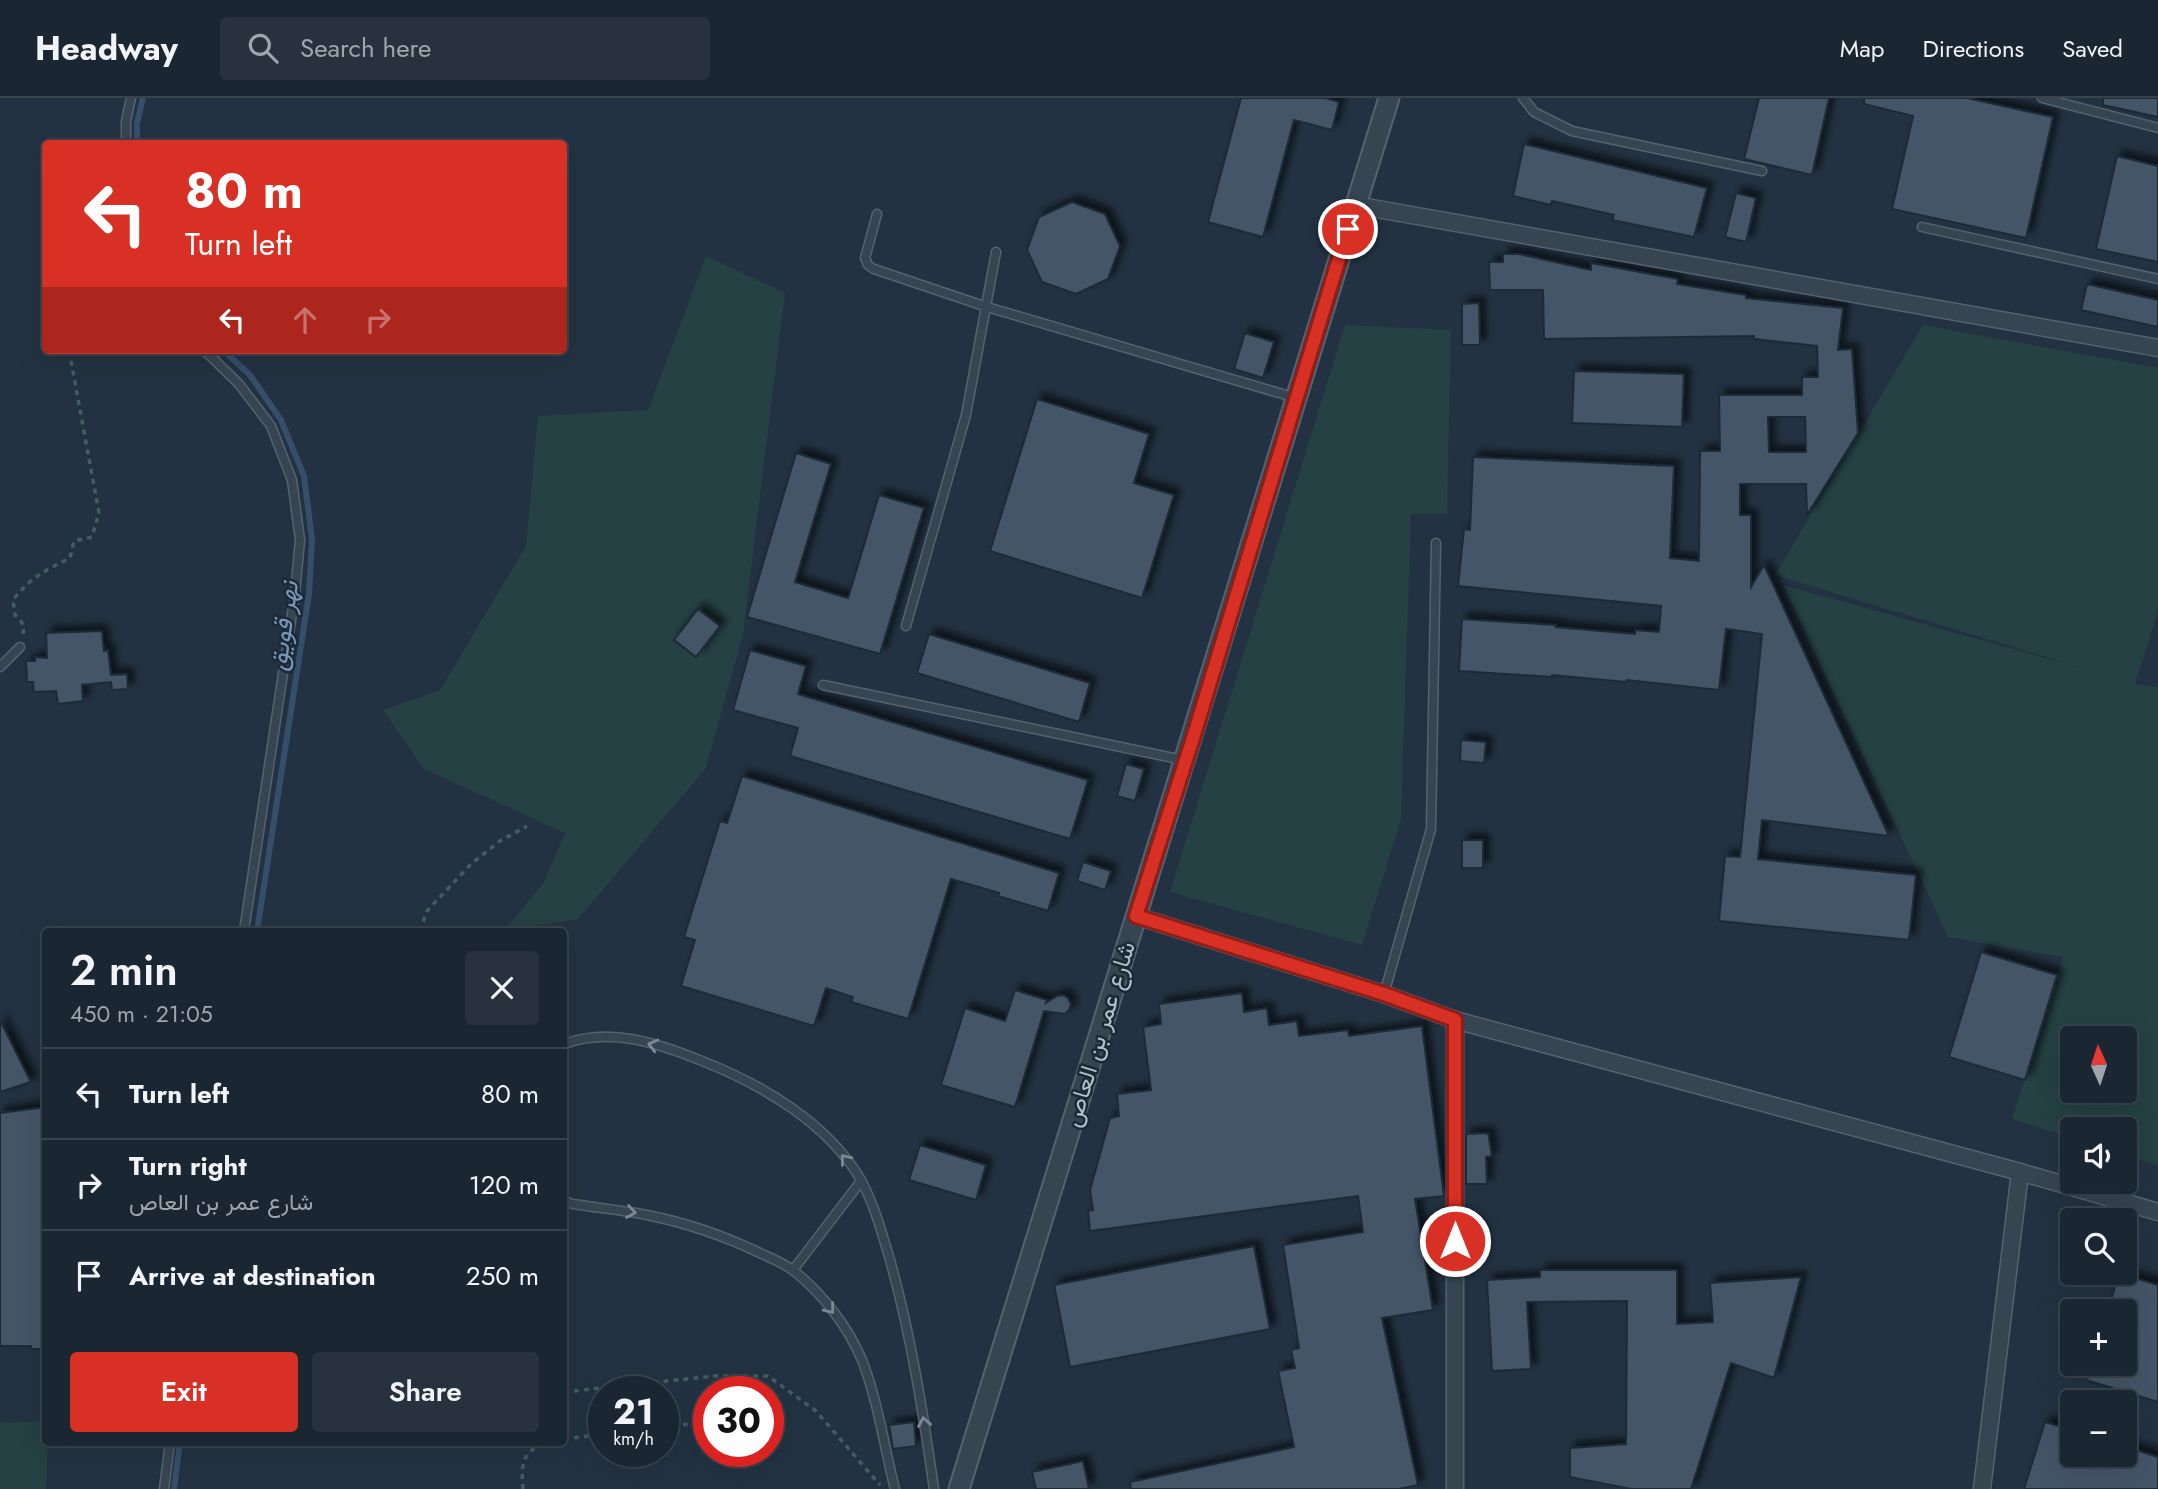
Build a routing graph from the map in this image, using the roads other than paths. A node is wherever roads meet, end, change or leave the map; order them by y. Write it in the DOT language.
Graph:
graph roads {
  1 [pos="131,98"];
  2 [pos="1389,98"];
  3 [pos="1523,98"];
  4 [pos="2042,98"];
  5 [pos="2158,128"];
  6 [pos="126,140"];
  7 [pos="1762,171"];
  8 [pos="1355,205"];
  9 [pos="877,214"];
  10 [pos="1922,227"];
  11 [pos="996,252"];
  12 [pos="2158,279"];
  13 [pos="987,307"];
  14 [pos="2158,348"];
  15 [pos="208,354"];
  16 [pos="1296,398"];
  17 [pos="1436,543"];
  18 [pos="906,626"];
  19 [pos="20,647"];
  20 [pos="0,667"];
  21 [pos="823,685"];
  22 [pos="1186,761"];
  23 [pos="1136,916"];
  24 [pos="244,928"];
  25 [pos="1384,994"];
  26 [pos="1455,1020"];
  27 [pos="567,1043"];
  28 [pos="2020,1172"];
  29 [pos="861,1181"];
  30 [pos="567,1202"];
  31 [pos="2158,1212"];
  32 [pos="793,1270"];
  33 [pos="169,1446"];
  34 [pos="164,1489"];
  35 [pos="895,1489"];
  36 [pos="934,1489"];
  37 [pos="959,1489"];
  38 [pos="1455,1489"];
  39 [pos="1982,1489"];
  1 -- 6 [label="lane"];
  2 -- 8 [label="street, شارع عمر بن العاص"];
  3 -- 7 [label="lane"];
  4 -- 5 [label="lane"];
  8 -- 14 [label="street"];
  8 -- 16 [label="street, شارع عمر بن العاص"];
  9 -- 13 [label="lane"];
  10 -- 12 [label="lane"];
  11 -- 13 [label="lane"];
  13 -- 16 [label="lane"];
  13 -- 18 [label="lane"];
  15 -- 24 [label="lane"];
  16 -- 22 [label="street, شارع عمر بن العاص"];
  17 -- 25 [label="lane"];
  19 -- 20 [label="lane"];
  21 -- 22 [label="lane"];
  22 -- 23 [label="street, شارع عمر بن العاص"];
  23 -- 25 [label="street"];
  23 -- 37 [label="street, شارع عمر بن العاص"];
  25 -- 26 [label="street"];
  26 -- 28 [label="street"];
  26 -- 38 [label="street"];
  29 -- 27 [label="lane, one-way"];
  28 -- 31 [label="street"];
  28 -- 39 [label="street"];
  29 -- 32 [label="lane"];
  36 -- 29 [label="lane, one-way"];
  30 -- 32 [label="lane, one-way"];
  32 -- 35 [label="lane, one-way"];
  33 -- 34 [label="lane"];
}
